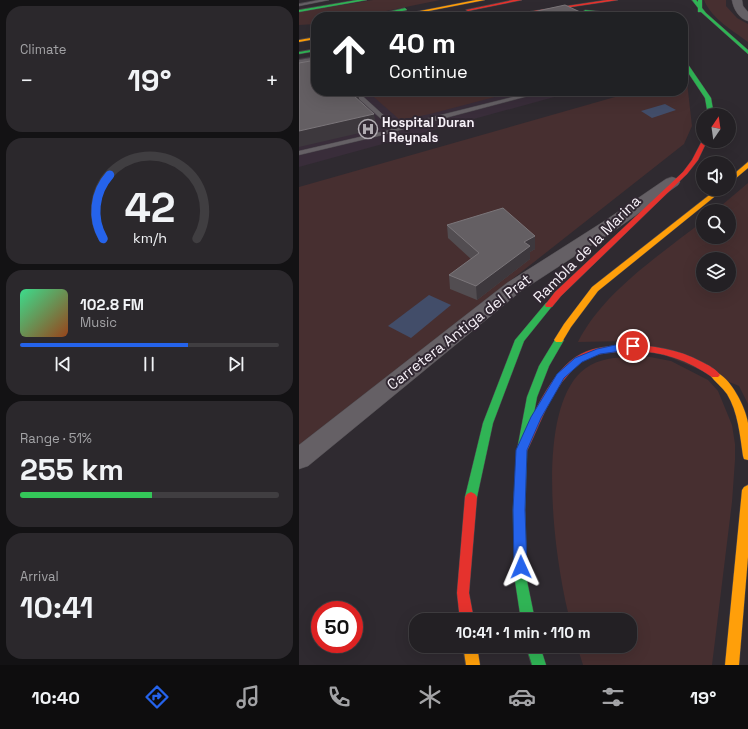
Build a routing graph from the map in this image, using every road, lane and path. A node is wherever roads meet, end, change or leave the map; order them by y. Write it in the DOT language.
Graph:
graph roads {
  1 [pos="327,0"];
  2 [pos="365,0"];
  3 [pos="483,0"];
  4 [pos="520,0"];
  5 [pos="616,0"];
  6 [pos="694,0"];
  7 [pos="700,0"];
  8 [pos="737,0"];
  9 [pos="595,1"];
  10 [pos="299,4"];
  11 [pos="446,4"];
  12 [pos="299,11"];
  13 [pos="700,11"];
  14 [pos="396,12"];
  15 [pos="412,12"];
  16 [pos="456,12"];
  17 [pos="528,12"];
  18 [pos="597,12"];
  19 [pos="616,12"];
  20 [pos="748,18"];
  21 [pos="311,32"];
  22 [pos="299,34"];
  23 [pos="311,39"];
  24 [pos="299,42"];
  25 [pos="311,51"];
  26 [pos="299,53"];
  27 [pos="748,53"];
  28 [pos="311,60"];
  29 [pos="299,63"];
  30 [pos="688,68"];
  31 [pos="359,96"];
  32 [pos="524,96"];
  33 [pos="710,108"];
  34 [pos="401,127"];
  35 [pos="392,131"];
  36 [pos="701,148"];
  37 [pos="299,153"];
  38 [pos="748,164"];
  39 [pos="685,173"];
  40 [pos="736,175"];
  41 [pos="712,196"];
  42 [pos="522,450"];
  43 [pos="748,456"];
  44 [pos="299,459"];
  45 [pos="748,490"];
  46 [pos="466,613"];
  47 [pos="527,613"];
  48 [pos="471,653"];
  49 [pos="535,653"];
  50 [pos="473,665"];
  51 [pos="539,665"];
  52 [pos="732,665"];
  1 -- 10 [label="lane"];
  2 -- 12 [label="main road"];
  3 -- 11 [label="main road"];
  4 -- 16 [label="main road"];
  5 -- 9 [label="main road"];
  6 -- 13 [label="main road"];
  7 -- 13 [label="main road"];
  8 -- 20 [label="street"];
  9 -- 17 [label="main road"];
  9 -- 19 [label="main road"];
  11 -- 14 [label="main road"];
  11 -- 15 [label="main road"];
  13 -- 27 [label="main road"];
  17 -- 18 [label="main road"];
  21 -- 22 [label="main road"];
  23 -- 24 [label="main road"];
  25 -- 26 [label="main road"];
  28 -- 29 [label="lane"];
  30 -- 33 [label="main road"];
  31 -- 34 [label="lane"];
  32 -- 34 [label="lane"];
  34 -- 35 [label="lane"];
  34 -- 35 [label="lane"];
  35 -- 37 [label="lane"];
  36 -- 39 [label="main road, Rambla de la Marina"];
  38 -- 40 [label="main road"];
  39 -- 44 [label="street, Carretera Antiga del Prat"];
  39 -- 46 [label="main road, Rambla de la Marina"];
  41 -- 42 [label="main road"];
  42 -- 43 [label="main road"];
  42 -- 47 [label="main road"];
  45 -- 52 [label="main road"];
  48 -- 50 [label="main road"];
  49 -- 51 [label="main road"];
}
